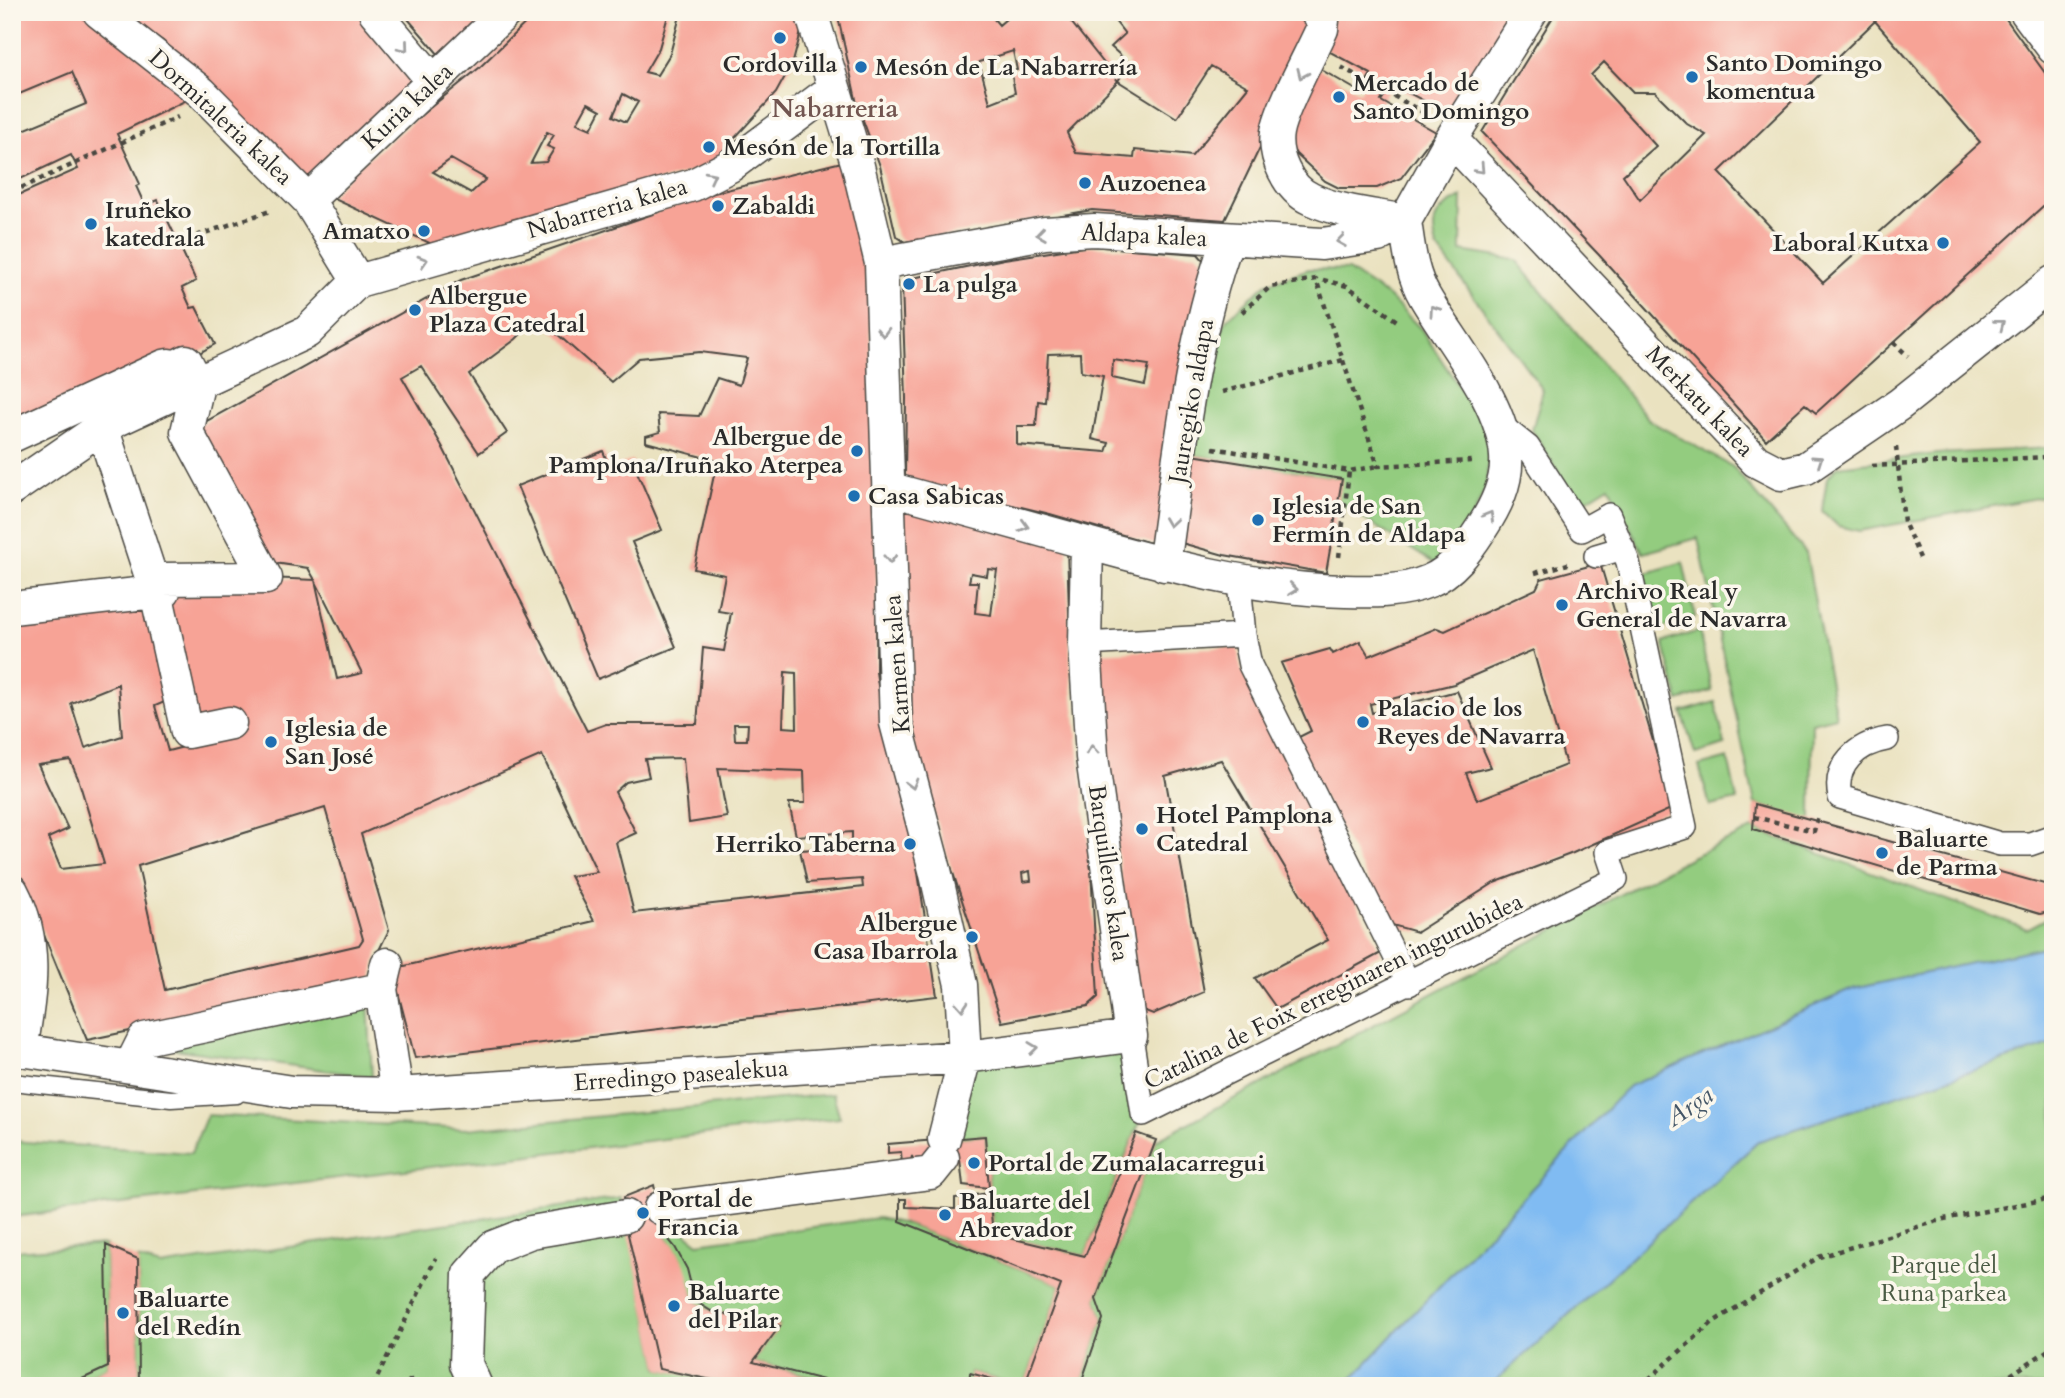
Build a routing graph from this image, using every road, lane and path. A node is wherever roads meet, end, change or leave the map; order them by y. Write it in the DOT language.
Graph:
graph roads {
  1 [pos="99,12"];
  2 [pos="375,12"];
  3 [pos="506,12"];
  4 [pos="811,12"];
  5 [pos="1316,12"];
  6 [pos="1531,12"];
  7 [pos="2026,12"];
  8 [pos="2053,48"];
  9 [pos="1312,52"];
  10 [pos="433,81"];
  11 [pos="832,89"];
  12 [pos="209,100"];
  13 [pos="1443,128"];
  14 [pos="12,192"];
  15 [pos="308,200"];
  16 [pos="1405,221"];
  17 [pos="1228,239"];
  18 [pos="178,242"];
  19 [pos="881,263"];
  20 [pos="1316,279"];
  21 [pos="358,281"];
  22 [pos="2053,282"];
  23 [pos="1241,313"];
  24 [pos="1401,323"];
  25 [pos="1893,342"];
  26 [pos="1343,360"];
  27 [pos="1914,362"];
  28 [pos="198,385"];
  29 [pos="1213,395"];
  30 [pos="1499,424"];
  31 [pos="102,427"];
  32 [pos="12,436"];
  33 [pos="1895,442"];
  34 [pos="1203,447"];
  35 [pos="1469,449"];
  36 [pos="2053,460"];
  37 [pos="1473,461"];
  38 [pos="1898,465"];
  39 [pos="1378,466"];
  40 [pos="1858,467"];
  41 [pos="1349,471"];
  42 [pos="1470,473"];
  43 [pos="888,488"];
  44 [pos="12,489"];
  45 [pos="1087,543"];
  46 [pos="1623,548"];
  47 [pos="1596,556"];
  48 [pos="1920,558"];
  49 [pos="1164,565"];
  50 [pos="1239,582"];
  51 [pos="1335,591"];
  52 [pos="156,592"];
  53 [pos="12,608"];
  54 [pos="1244,635"];
  55 [pos="1085,644"];
  56 [pos="230,723"];
  57 [pos="1887,739"];
  58 [pos="1819,811"];
  59 [pos="1754,817"];
  60 [pos="2053,836"];
  61 [pos="12,891"];
  62 [pos="1409,984"];
  63 [pos="1131,1036"];
  64 [pos="17,1052"];
  65 [pos="965,1057"];
  66 [pos="131,1065"];
  67 [pos="12,1082"];
  68 [pos="292,1092"];
  69 [pos="397,1094"];
  70 [pos="2053,1198"];
  71 [pos="660,1208"];
  72 [pos="626,1216"];
  73 [pos="439,1252"];
  74 [pos="2053,1347"];
  75 [pos="416,1378"];
  76 [pos="373,1386"];
  77 [pos="399,1386"];
  78 [pos="477,1386"];
  79 [pos="1641,1386"];
  80 [pos="1994,1386"];
  1 -- 12 [label="street, Dormitaleria kalea"];
  2 -- 10 [label="street, one-way"];
  3 -- 10 [label="street, Kuria kalea"];
  4 -- 11 [label="street"];
  5 -- 9 [label="street"];
  6 -- 13 [label="street"];
  7 -- 8 [label="street"];
  9 -- 13 [label="path"];
  9 -- 16 [label="street, one-way"];
  10 -- 15 [label="street, Kuria kalea"];
  11 -- 19 [label="street"];
  21 -- 11 [label="street, Nabarreria kalea, one-way"];
  12 -- 14 [label="path"];
  12 -- 15 [label="street, Dormitaleria kalea"];
  13 -- 16 [label="street"];
  13 -- 22 [label="street, Merkatu kalea, one-way"];
  15 -- 18 [label="path"];
  15 -- 21 [label="street"];
  16 -- 17 [label="street, Aldapa kalea, one-way"];
  30 -- 16 [label="street, one-way"];
  17 -- 19 [label="street, Aldapa kalea, one-way"];
  17 -- 49 [label="street, Jauregiko aldapa, one-way"];
  19 -- 43 [label="street, Karmen kalea, one-way"];
  20 -- 23 [label="path"];
  20 -- 24 [label="path"];
  20 -- 26 [label="path"];
  21 -- 28 [label="street, Nabarreria kalea"];
  25 -- 27 [label="path"];
  26 -- 29 [label="path"];
  26 -- 39 [label="path"];
  28 -- 31 [label="street, Nabarreria kalea"];
  28 -- 32 [label="street"];
  28 -- 52 [label="street"];
  30 -- 46 [label="street"];
  51 -- 30 [label="street, one-way"];
  31 -- 44 [label="street, Nabarreria kalea"];
  31 -- 52 [label="street"];
  33 -- 38 [label="path"];
  34 -- 41 [label="path"];
  35 -- 37 [label="path"];
  36 -- 38 [label="path"];
  37 -- 39 [label="path"];
  37 -- 42 [label="path"];
  38 -- 40 [label="path"];
  38 -- 48 [label="path"];
  39 -- 41 [label="path"];
  41 -- 51 [label="path"];
  43 -- 45 [label="street, one-way"];
  43 -- 65 [label="street, Karmen kalea, one-way"];
  45 -- 49 [label="street"];
  45 -- 55 [label="street, Barquilleros kalea"];
  46 -- 47 [label="street"];
  46 -- 62 [label="street, Catalina de Foix erreginaren ingurubidea"];
  49 -- 50 [label="street"];
  50 -- 51 [label="street, one-way"];
  50 -- 54 [label="street"];
  52 -- 53 [label="street"];
  52 -- 56 [label="street"];
  54 -- 55 [label="street"];
  54 -- 62 [label="street"];
  63 -- 55 [label="street, Barquilleros kalea, one-way"];
  57 -- 60 [label="street"];
  58 -- 59 [label="path"];
  61 -- 64 [label="street"];
  62 -- 63 [label="street, Catalina de Foix erreginaren ingurubidea"];
  65 -- 63 [label="street, one-way"];
  64 -- 66 [label="street, Erredingo pasealekua"];
  65 -- 69 [label="street, Erredingo pasealekua"];
  65 -- 71 [label="street, Karmen kalea"];
  66 -- 68 [label="street, Erredingo pasealekua"];
  66 -- 69 [label="street"];
  67 -- 68 [label="lane"];
  68 -- 69 [label="street, Erredingo pasealekua"];
  70 -- 79 [label="path"];
  72 -- 78 [label="street"];
  73 -- 76 [label="path"];
  74 -- 80 [label="path"];
  75 -- 77 [label="path"];
}
